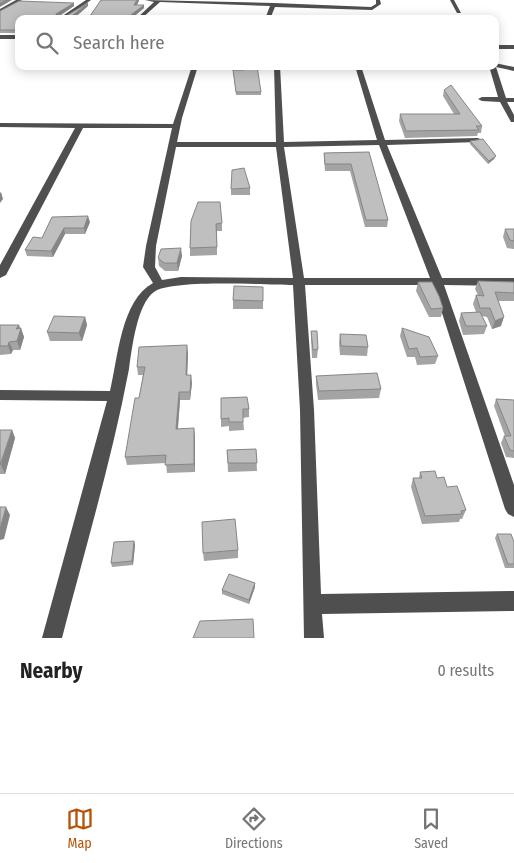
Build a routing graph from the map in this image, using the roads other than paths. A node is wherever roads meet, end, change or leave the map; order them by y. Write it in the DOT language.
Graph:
graph roads {
  1 [pos="20,0"];
  2 [pos="89,0"];
  3 [pos="147,0"];
  4 [pos="160,0"];
  5 [pos="378,0"];
  6 [pos="452,0"];
  7 [pos="178,1"];
  8 [pos="242,1"];
  9 [pos="310,3"];
  10 [pos="274,4"];
  11 [pos="372,9"];
  12 [pos="0,11"];
  13 [pos="458,12"];
  14 [pos="66,15"];
  15 [pos="143,15"];
  16 [pos="269,15"];
  17 [pos="375,15"];
  18 [pos="0,37"];
  19 [pos="15,37"];
  20 [pos="499,47"];
  21 [pos="514,47"];
  22 [pos="499,66"];
  23 [pos="194,70"];
  24 [pos="277,70"];
  25 [pos="359,70"];
  26 [pos="493,70"];
  27 [pos="514,70"];
  28 [pos="482,99"];
  29 [pos="503,100"];
  30 [pos="514,100"];
  31 [pos="514,120"];
  32 [pos="0,125"];
  33 [pos="80,126"];
  34 [pos="176,126"];
  35 [pos="478,140"];
  36 [pos="382,142"];
  37 [pos="173,144"];
  38 [pos="280,145"];
  39 [pos="0,275"];
  40 [pos="299,281"];
  41 [pos="437,281"];
  42 [pos="514,282"];
  43 [pos="160,284"];
  44 [pos="0,395"];
  45 [pos="116,396"];
  46 [pos="514,509"];
  47 [pos="514,601"];
  48 [pos="312,604"];
  49 [pos="52,638"];
  50 [pos="314,638"];
  1 -- 12 [label="street"];
  2 -- 14 [label="street"];
  3 -- 4 [label="street"];
  4 -- 7 [label="street"];
  4 -- 15 [label="street"];
  5 -- 11 [label="street"];
  6 -- 13 [label="street"];
  7 -- 8 [label="street"];
  8 -- 10 [label="street"];
  9 -- 10 [label="street"];
  9 -- 11 [label="street"];
  10 -- 16 [label="street"];
  11 -- 17 [label="street"];
  18 -- 19 [label="street"];
  20 -- 21 [label="street"];
  22 -- 27 [label="street"];
  23 -- 34 [label="street"];
  24 -- 38 [label="street"];
  25 -- 36 [label="street"];
  26 -- 29 [label="street"];
  28 -- 29 [label="street"];
  29 -- 30 [label="street"];
  29 -- 31 [label="street"];
  32 -- 33 [label="street"];
  33 -- 34 [label="street"];
  33 -- 39 [label="street"];
  34 -- 37 [label="street"];
  35 -- 36 [label="street"];
  36 -- 38 [label="street"];
  36 -- 41 [label="street"];
  37 -- 38 [label="street"];
  37 -- 43 [label="street"];
  38 -- 40 [label="street"];
  40 -- 41 [label="street"];
  40 -- 43 [label="street"];
  40 -- 48 [label="street"];
  41 -- 42 [label="street"];
  41 -- 46 [label="street"];
  43 -- 45 [label="street"];
  44 -- 45 [label="street"];
  45 -- 49 [label="street"];
  47 -- 48 [label="street"];
  48 -- 50 [label="street"];
}
